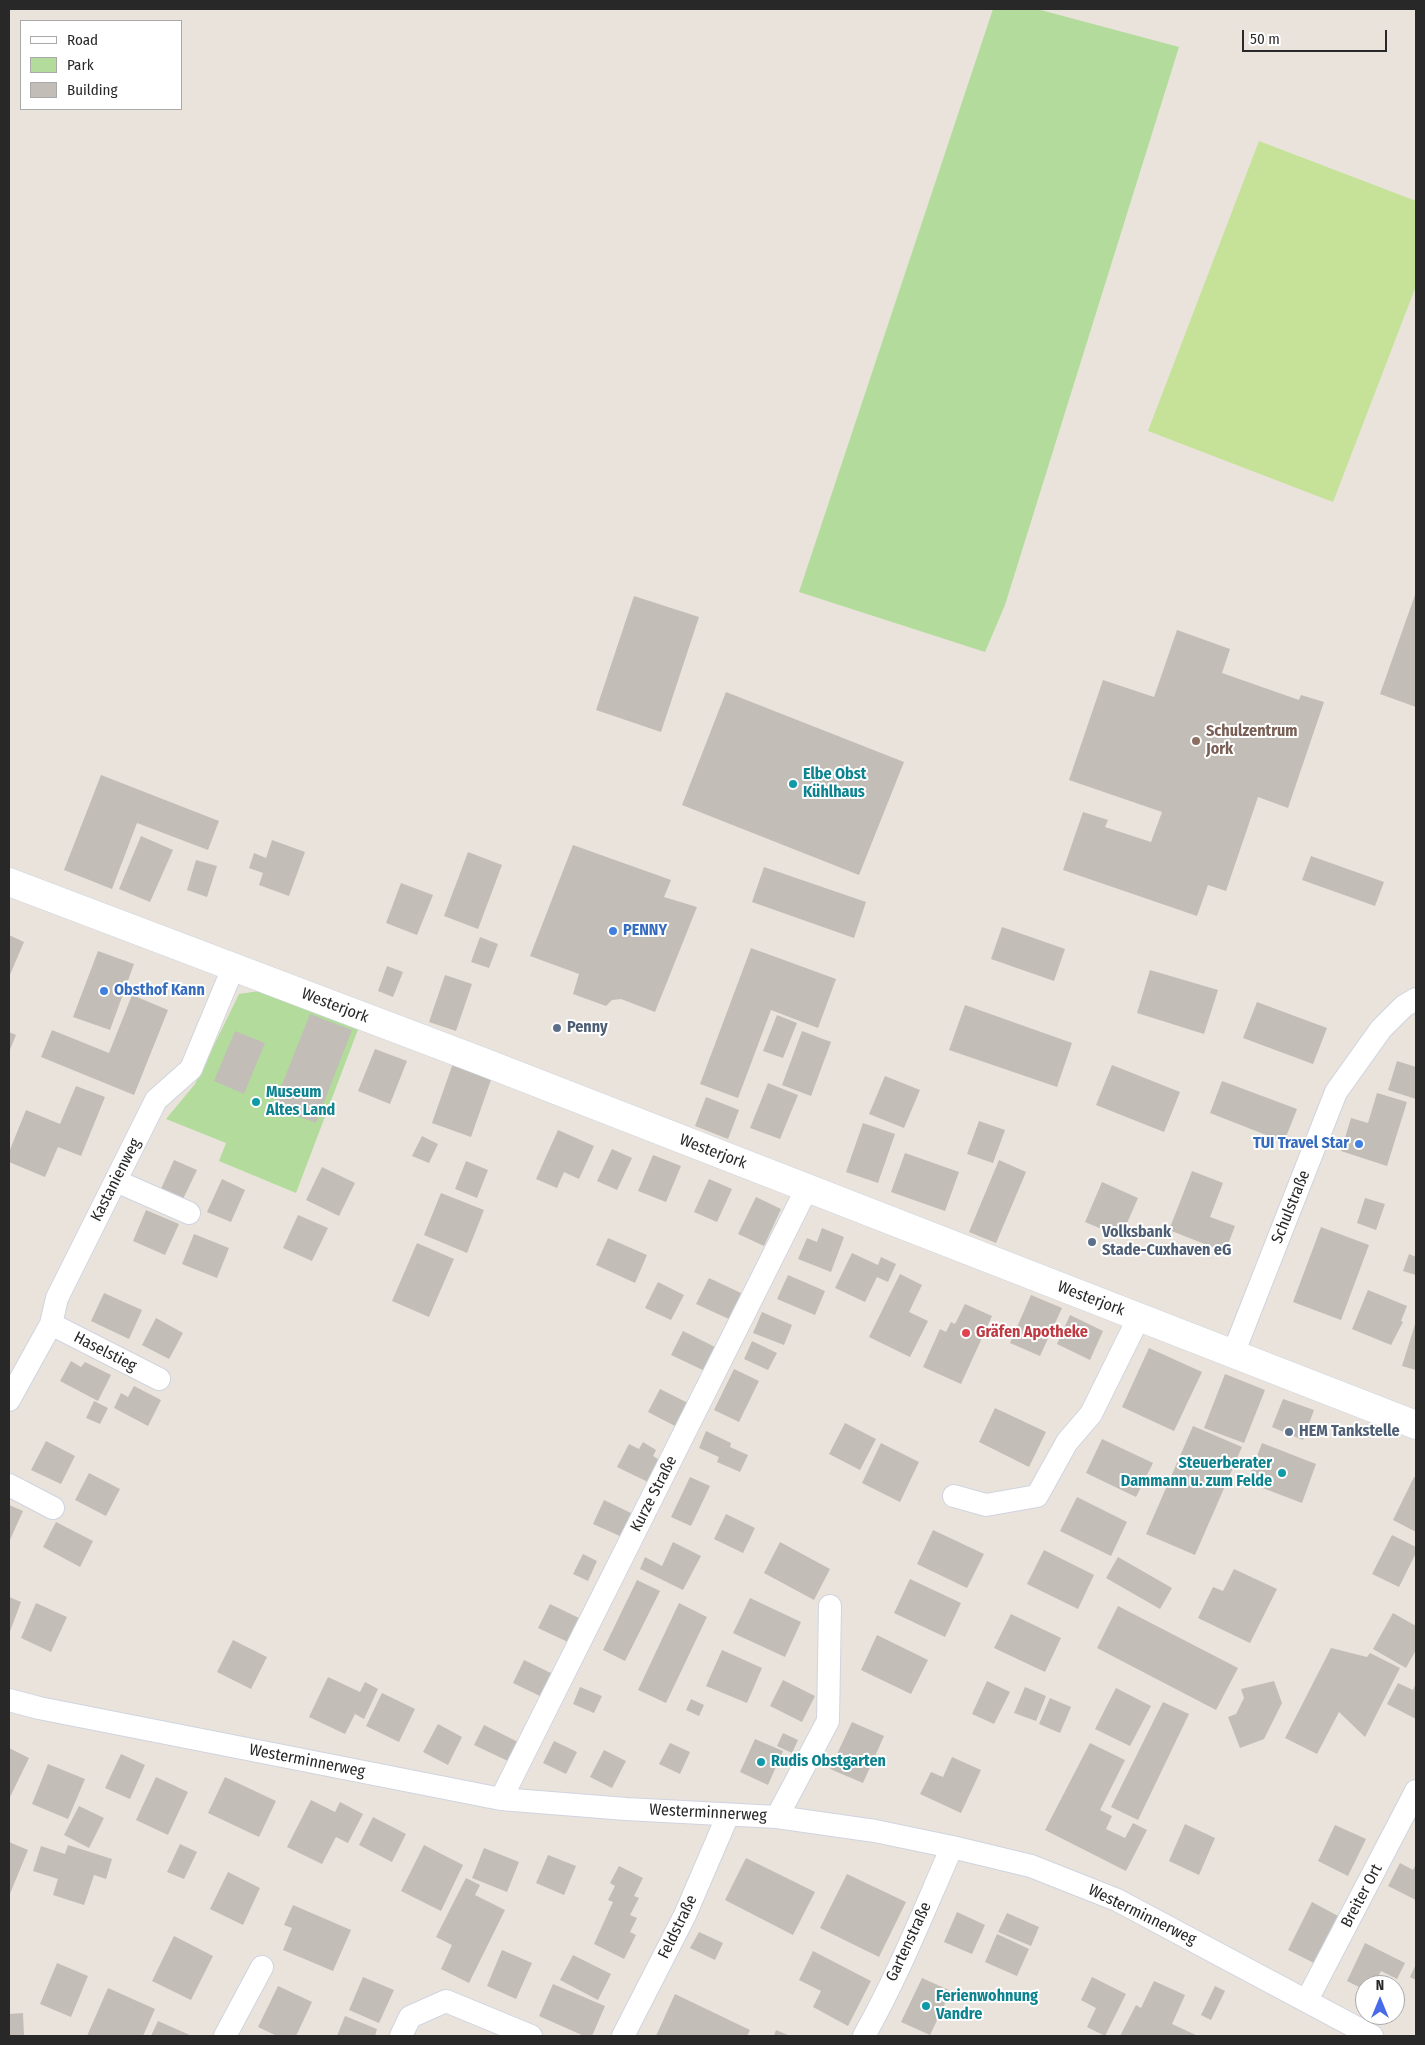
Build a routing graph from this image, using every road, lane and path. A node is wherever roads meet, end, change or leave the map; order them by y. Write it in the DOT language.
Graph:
graph roads {
  1 [pos="9,882"];
  2 [pos="234,968"];
  3 [pos="1416,999"];
  4 [pos="116,1182"];
  5 [pos="807,1188"];
  6 [pos="189,1213"];
  7 [pos="1139,1318"];
  8 [pos="51,1324"];
  9 [pos="1233,1354"];
  10 [pos="159,1379"];
  11 [pos="9,1400"];
  12 [pos="1416,1425"];
  13 [pos="9,1485"];
  14 [pos="954,1496"];
  15 [pos="53,1508"];
  16 [pos="830,1606"];
  17 [pos="9,1700"];
  18 [pos="1416,1791"];
  19 [pos="501,1799"];
  20 [pos="728,1815"];
  21 [pos="778,1817"];
  22 [pos="952,1846"];
  23 [pos="262,1967"];
  24 [pos="1307,2000"];
  25 [pos="225,2036"];
  26 [pos="401,2036"];
  27 [pos="531,2036"];
  28 [pos="623,2036"];
  29 [pos="864,2036"];
  30 [pos="1372,2036"];
  1 -- 2 [label="main road, Westerjork"];
  2 -- 4 [label="street, Kastanienweg"];
  2 -- 5 [label="main road, Westerjork"];
  3 -- 9 [label="street, Schulstraße"];
  4 -- 6 [label="street"];
  4 -- 8 [label="street, Kastanienweg"];
  5 -- 7 [label="main road, Westerjork"];
  5 -- 19 [label="street, Kurze Straße"];
  7 -- 9 [label="main road, Westerjork"];
  7 -- 14 [label="street"];
  8 -- 10 [label="street, Haselstieg"];
  8 -- 11 [label="street, Kastanienweg"];
  9 -- 12 [label="main road, Westerjork"];
  13 -- 15 [label="street"];
  16 -- 21 [label="street"];
  17 -- 19 [label="street, Westerminnerweg"];
  18 -- 24 [label="street, Breiter Ort"];
  19 -- 20 [label="street, Westerminnerweg"];
  20 -- 21 [label="street, Westerminnerweg"];
  20 -- 28 [label="street, Feldstraße"];
  21 -- 22 [label="street, Westerminnerweg"];
  22 -- 24 [label="street, Westerminnerweg"];
  22 -- 29 [label="street, Gartenstraße"];
  23 -- 25 [label="street"];
  24 -- 30 [label="street, Westerminnerweg"];
  26 -- 27 [label="street"];
}
